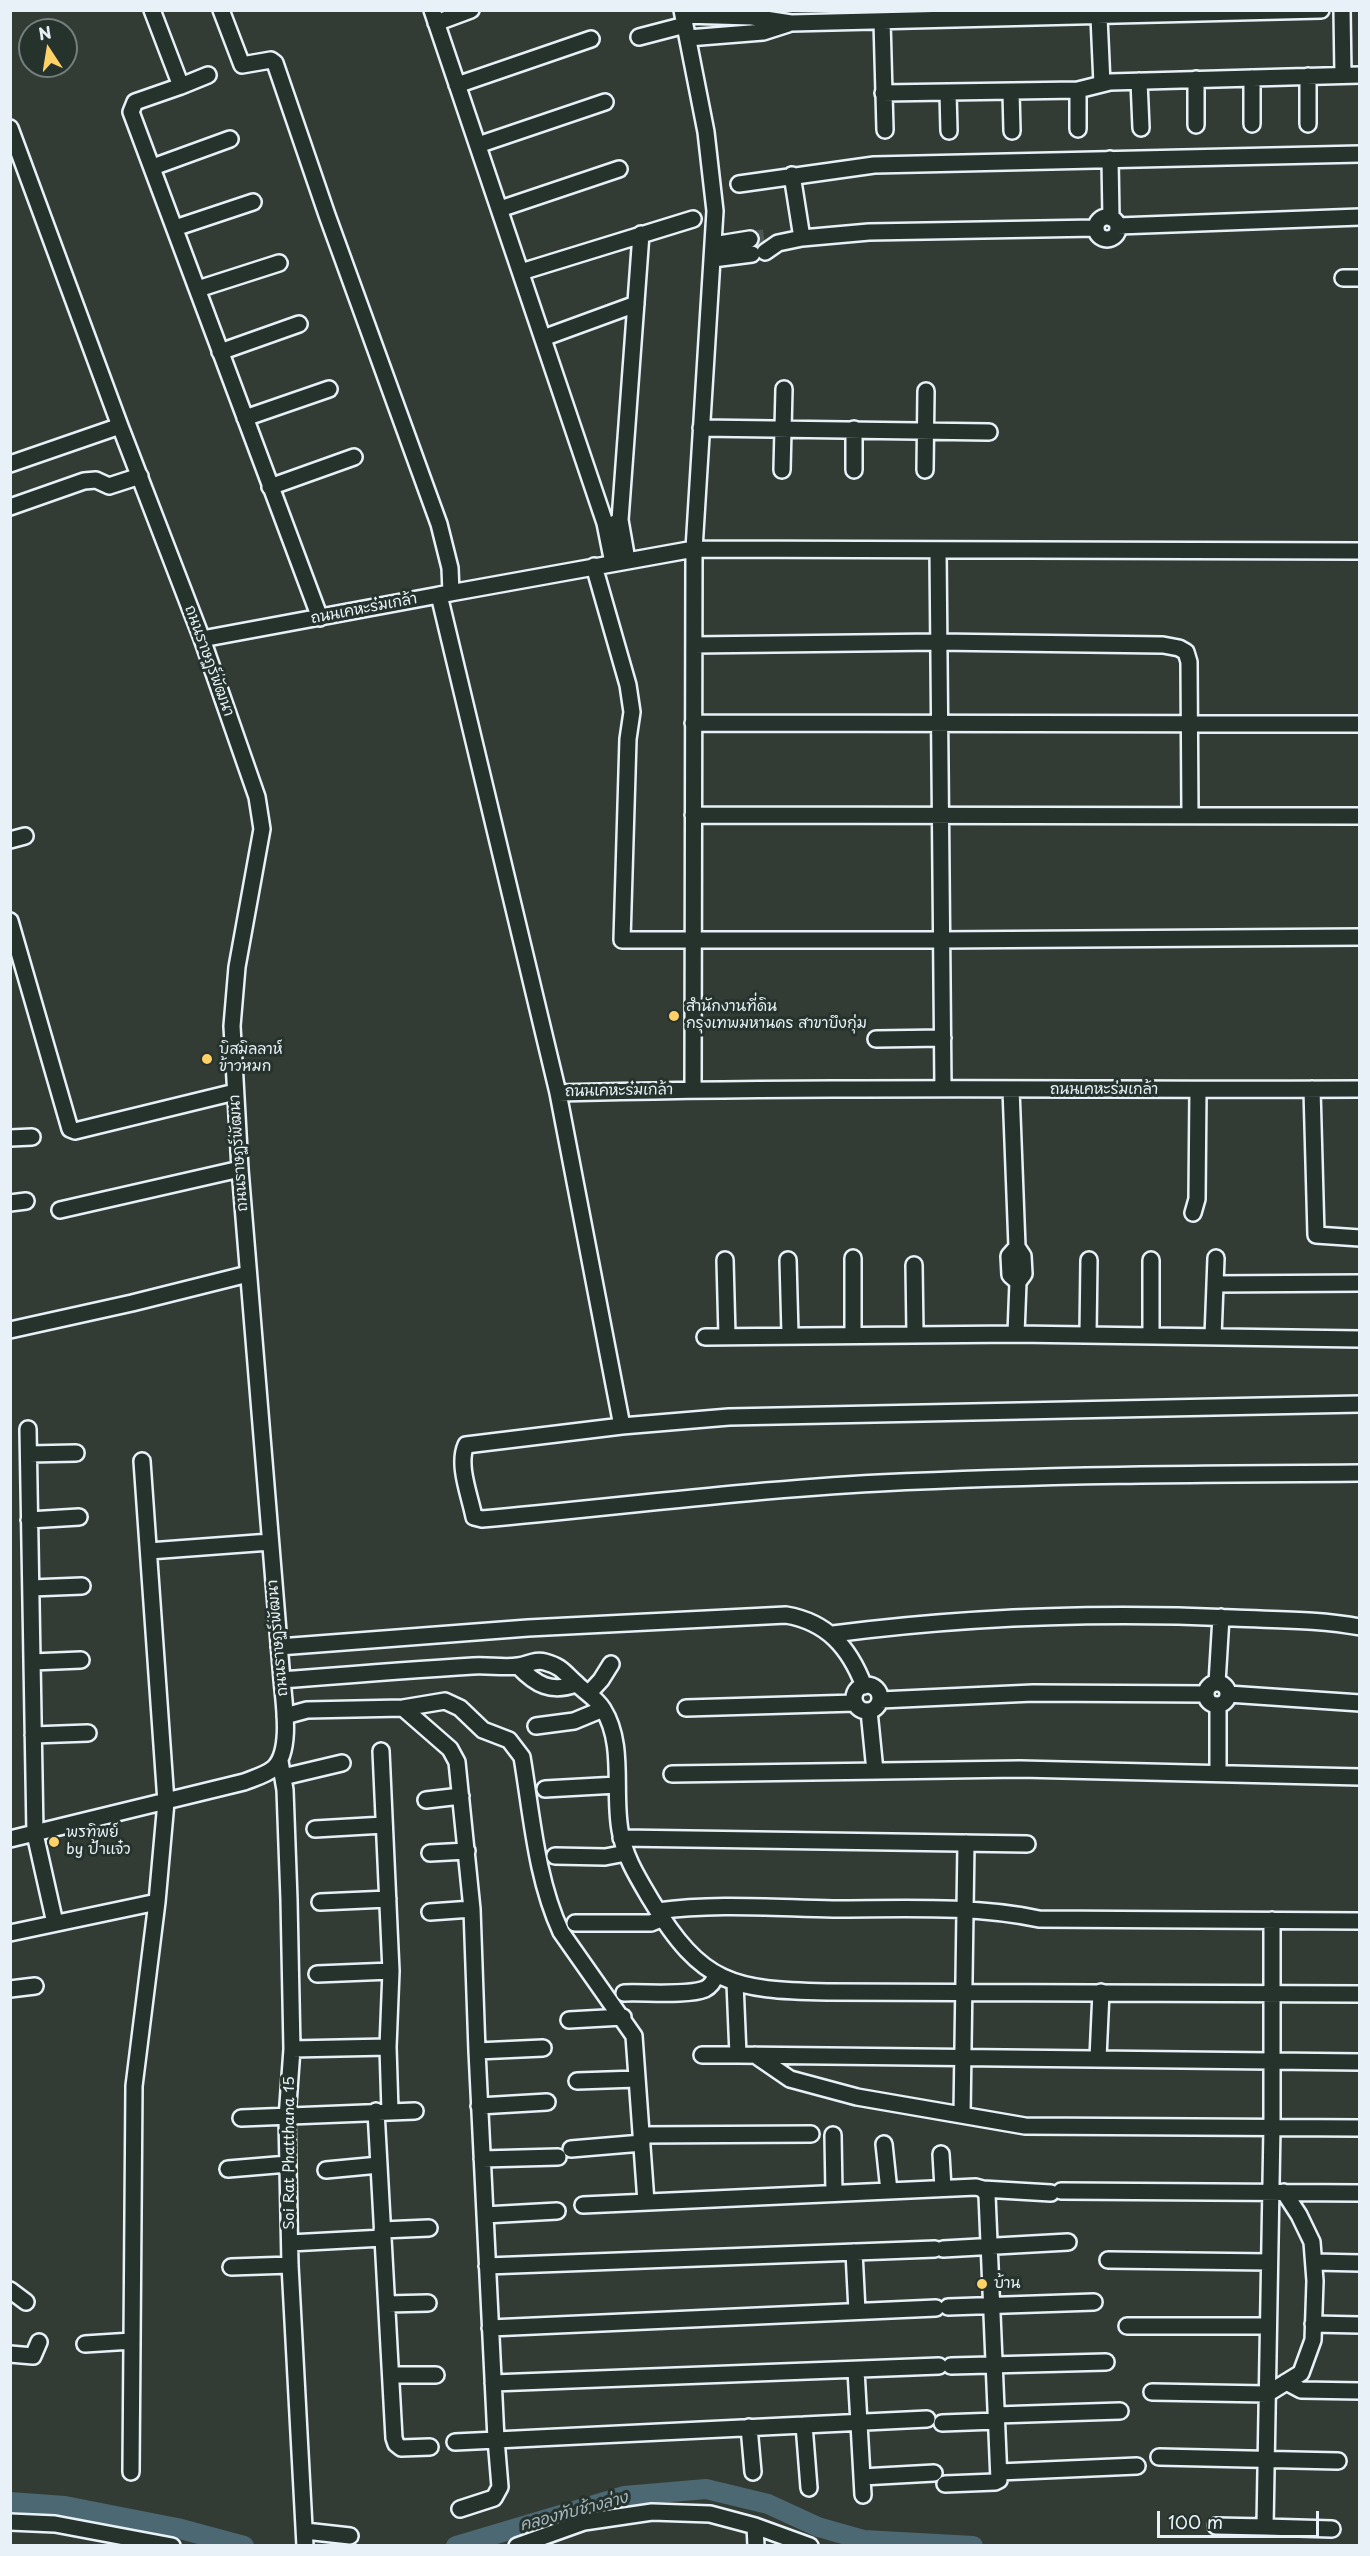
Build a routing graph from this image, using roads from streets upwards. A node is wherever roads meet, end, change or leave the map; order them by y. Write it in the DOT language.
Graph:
graph roads {
  1 [pos="152,10"];
  2 [pos="221,10"];
  3 [pos="471,10"];
  4 [pos="1321,10"];
  5 [pos="1342,10"];
  6 [pos="434,17"];
  7 [pos="1100,17"];
  8 [pos="882,21"];
  9 [pos="684,22"];
  10 [pos="791,23"];
  11 [pos="639,37"];
  12 [pos="591,39"];
  13 [pos="208,75"];
  14 [pos="1343,75"];
  15 [pos="1359,75"];
  16 [pos="1308,76"];
  17 [pos="1252,78"];
  18 [pos="1196,79"];
  19 [pos="1139,81"];
  20 [pos="1102,84"];
  21 [pos="457,85"];
  22 [pos="181,86"];
  23 [pos="1078,90"];
  24 [pos="1011,92"];
  25 [pos="883,93"];
  26 [pos="948,93"];
  27 [pos="604,102"];
  28 [pos="1252,124"];
  29 [pos="1308,124"];
  30 [pos="1196,125"];
  31 [pos="10,128"];
  32 [pos="1141,128"];
  33 [pos="1078,129"];
  34 [pos="885,130"];
  35 [pos="949,131"];
  36 [pos="1012,131"];
  37 [pos="230,139"];
  38 [pos="478,145"];
  39 [pos="1359,154"];
  40 [pos="1110,159"];
  41 [pos="153,167"];
  42 [pos="619,169"];
  43 [pos="792,175"];
  44 [pos="739,184"];
  45 [pos="253,202"];
  46 [pos="500,209"];
  47 [pos="1359,217"];
  48 [pos="693,219"];
  49 [pos="1114,222"];
  50 [pos="175,228"];
  51 [pos="640,234"];
  52 [pos="802,238"];
  53 [pos="713,252"];
  54 [pos="279,263"];
  55 [pos="521,272"];
  56 [pos="1343,278"];
  57 [pos="1359,278"];
  58 [pos="198,289"];
  59 [pos="636,304"];
  60 [pos="299,324"];
  61 [pos="543,338"];
  62 [pos="220,352"];
  63 [pos="329,389"];
  64 [pos="784,389"];
  65 [pos="926,392"];
  66 [pos="245,418"];
  67 [pos="120,426"];
  68 [pos="701,428"];
  69 [pos="783,429"];
  70 [pos="854,429"];
  71 [pos="924,430"];
  72 [pos="989,432"];
  73 [pos="354,457"];
  74 [pos="10,464"];
  75 [pos="782,470"];
  76 [pos="854,470"];
  77 [pos="925,470"];
  78 [pos="140,476"];
  79 [pos="270,487"];
  80 [pos="10,507"];
  81 [pos="613,522"];
  82 [pos="694,549"];
  83 [pos="938,551"];
  84 [pos="1359,551"];
  85 [pos="620,561"];
  86 [pos="594,566"];
  87 [pos="445,594"];
  88 [pos="320,618"];
  89 [pos="202,639"];
  90 [pos="937,642"];
  91 [pos="694,645"];
  92 [pos="693,723"];
  93 [pos="938,724"];
  94 [pos="1190,724"];
  95 [pos="1359,724"];
  96 [pos="693,815"];
  97 [pos="939,815"];
  98 [pos="1190,815"];
  99 [pos="1359,816"];
  100 [pos="10,921"];
  101 [pos="1359,937"];
  102 [pos="693,940"];
  103 [pos="941,940"];
  104 [pos="942,1038"];
  105 [pos="876,1039"];
  106 [pos="943,1089"];
  107 [pos="1011,1089"];
  108 [pos="1312,1089"];
  109 [pos="1359,1089"];
  110 [pos="693,1090"];
  111 [pos="1198,1090"];
  112 [pos="234,1092"];
  113 [pos="558,1093"];
  114 [pos="32,1137"];
  115 [pos="10,1138"];
  116 [pos="240,1169"];
  117 [pos="26,1201"];
  118 [pos="10,1203"];
  119 [pos="60,1210"];
  120 [pos="1193,1213"];
  121 [pos="1359,1238"];
  122 [pos="853,1258"];
  123 [pos="1216,1258"];
  124 [pos="725,1260"];
  125 [pos="788,1260"];
  126 [pos="1089,1260"];
  127 [pos="1150,1260"];
  128 [pos="914,1265"];
  129 [pos="248,1274"];
  130 [pos="1359,1283"];
  131 [pos="1215,1284"];
  132 [pos="10,1330"];
  133 [pos="790,1334"];
  134 [pos="853,1334"];
  135 [pos="915,1334"];
  136 [pos="1016,1334"];
  137 [pos="1088,1334"];
  138 [pos="1151,1335"];
  139 [pos="727,1336"];
  140 [pos="705,1337"];
  141 [pos="1213,1337"];
  142 [pos="1359,1339"];
  143 [pos="1359,1404"];
  144 [pos="622,1426"];
  145 [pos="28,1429"];
  146 [pos="76,1453"];
  147 [pos="29,1454"];
  148 [pos="142,1461"];
  149 [pos="1359,1473"];
  150 [pos="79,1517"];
  151 [pos="29,1520"];
  152 [pos="270,1542"];
  153 [pos="149,1551"];
  154 [pos="82,1586"];
  155 [pos="31,1588"];
  156 [pos="1221,1617"];
  157 [pos="1359,1627"];
  158 [pos="833,1634"];
  159 [pos="279,1647"];
  160 [pos="81,1660"];
  161 [pos="32,1662"];
  162 [pos="611,1664"];
  163 [pos="518,1666"];
  164 [pos="282,1680"];
  165 [pos="576,1684"];
  166 [pos="864,1686"];
  167 [pos="1217,1690"];
  168 [pos="589,1693"];
  169 [pos="880,1700"];
  170 [pos="855,1703"];
  171 [pos="1359,1703"];
  172 [pos="404,1708"];
  173 [pos="686,1708"];
  174 [pos="603,1709"];
  175 [pos="869,1711"];
  176 [pos="285,1716"];
  177 [pos="536,1726"];
  178 [pos="88,1733"];
  179 [pos="33,1735"];
  180 [pos="381,1751"];
  181 [pos="280,1761"];
  182 [pos="342,1763"];
  183 [pos="875,1771"];
  184 [pos="1218,1773"];
  185 [pos="672,1774"];
  186 [pos="283,1777"];
  187 [pos="1359,1777"];
  188 [pos="617,1785"];
  189 [pos="545,1789"];
  190 [pos="461,1796"];
  191 [pos="426,1800"];
  192 [pos="166,1802"];
  193 [pos="384,1825"];
  194 [pos="315,1829"];
  195 [pos="34,1834"];
  196 [pos="621,1838"];
  197 [pos="10,1839"];
  198 [pos="966,1843"];
  199 [pos="1027,1844"];
  200 [pos="467,1851"];
  201 [pos="430,1853"];
  202 [pos="626,1853"];
  203 [pos="555,1856"];
  204 [pos="388,1899"];
  205 [pos="157,1902"];
  206 [pos="320,1902"];
  207 [pos="472,1909"];
  208 [pos="965,1910"];
  209 [pos="430,1912"];
  210 [pos="661,1915"];
  211 [pos="1272,1920"];
  212 [pos="1359,1921"];
  213 [pos="55,1923"];
  214 [pos="575,1923"];
  215 [pos="10,1933"];
  216 [pos="391,1971"];
  217 [pos="317,1974"];
  218 [pos="716,1975"];
  219 [pos="735,1983"];
  220 [pos="35,1986"];
  221 [pos="10,1989"];
  222 [pos="964,1992"];
  223 [pos="1101,1992"];
  224 [pos="624,1993"];
  225 [pos="1272,1993"];
  226 [pos="1359,1994"];
  227 [pos="623,2018"];
  228 [pos="569,2019"];
  229 [pos="388,2047"];
  230 [pos="543,2048"];
  231 [pos="292,2049"];
  232 [pos="477,2050"];
  233 [pos="702,2055"];
  234 [pos="738,2055"];
  235 [pos="755,2055"];
  236 [pos="962,2056"];
  237 [pos="1098,2058"];
  238 [pos="1272,2061"];
  239 [pos="1359,2062"];
  240 [pos="637,2079"];
  241 [pos="577,2081"];
  242 [pos="548,2102"];
  243 [pos="479,2106"];
  244 [pos="415,2110"];
  245 [pos="383,2111"];
  246 [pos="962,2115"];
  247 [pos="241,2118"];
  248 [pos="287,2118"];
  249 [pos="1272,2127"];
  250 [pos="1359,2128"];
  251 [pos="811,2134"];
  252 [pos="833,2135"];
  253 [pos="642,2139"];
  254 [pos="884,2144"];
  255 [pos="572,2149"];
  256 [pos="941,2154"];
  257 [pos="558,2157"];
  258 [pos="482,2159"];
  259 [pos="288,2164"];
  260 [pos="379,2165"];
  261 [pos="228,2169"];
  262 [pos="326,2170"];
  263 [pos="943,2188"];
  264 [pos="983,2189"];
  265 [pos="889,2191"];
  266 [pos="1277,2192"];
  267 [pos="834,2193"];
  268 [pos="1359,2193"];
  269 [pos="646,2202"];
  270 [pos="584,2205"];
  271 [pos="556,2211"];
  272 [pos="485,2215"];
  273 [pos="429,2228"];
  274 [pos="383,2234"];
  275 [pos="1068,2242"];
  276 [pos="290,2243"];
  277 [pos="989,2246"];
  278 [pos="854,2252"];
  279 [pos="1108,2260"];
  280 [pos="1269,2262"];
  281 [pos="1314,2262"];
  282 [pos="1359,2262"];
  283 [pos="290,2265"];
  284 [pos="231,2266"];
  285 [pos="487,2266"];
  286 [pos="10,2290"];
  287 [pos="26,2302"];
  288 [pos="1094,2302"];
  289 [pos="428,2303"];
  290 [pos="387,2304"];
  291 [pos="992,2305"];
  292 [pos="857,2311"];
  293 [pos="1313,2325"];
  294 [pos="1359,2325"];
  295 [pos="1127,2326"];
  296 [pos="1268,2326"];
  297 [pos="490,2328"];
  298 [pos="132,2341"];
  299 [pos="39,2342"];
  300 [pos="85,2344"];
  301 [pos="10,2354"];
  302 [pos="1106,2362"];
  303 [pos="994,2365"];
  304 [pos="856,2370"];
  305 [pos="391,2375"];
  306 [pos="436,2375"];
  307 [pos="1287,2382"];
  308 [pos="493,2383"];
  309 [pos="1359,2391"];
  310 [pos="1152,2392"];
  311 [pos="1267,2394"];
  312 [pos="1120,2411"];
  313 [pos="996,2418"];
  314 [pos="858,2422"];
  315 [pos="804,2425"];
  316 [pos="749,2427"];
  317 [pos="496,2439"];
  318 [pos="455,2442"];
  319 [pos="430,2447"];
  320 [pos="1159,2457"];
  321 [pos="1266,2461"];
  322 [pos="1338,2462"];
  323 [pos="1137,2466"];
  324 [pos="131,2472"];
  325 [pos="753,2472"];
  326 [pos="999,2472"];
  327 [pos="862,2476"];
  328 [pos="809,2488"];
  329 [pos="863,2495"];
  330 [pos="460,2509"];
  331 [pos="10,2522"];
  332 [pos="755,2526"];
  333 [pos="1216,2526"];
  334 [pos="1265,2527"];
  335 [pos="1332,2529"];
  336 [pos="350,2536"];
  337 [pos="305,2538"];
  338 [pos="164,2545"];
  339 [pos="805,2545"];
  340 [pos="517,2546"];
  341 [pos="756,2546"];
  1 -- 22 [label="street"];
  2 -- 87 [label="street"];
  3 -- 6 [label="street"];
  4 -- 7 [label="street"];
  5 -- 14 [label="street"];
  6 -- 21 [label="street"];
  7 -- 8 [label="street"];
  7 -- 20 [label="street"];
  8 -- 10 [label="street"];
  8 -- 25 [label="street"];
  9 -- 10 [label="street"];
  9 -- 10 [label="street"];
  9 -- 11 [label="street"];
  9 -- 53 [label="street"];
  12 -- 21 [label="street"];
  13 -- 22 [label="street"];
  14 -- 15 [label="street"];
  14 -- 16 [label="street"];
  16 -- 17 [label="street"];
  16 -- 29 [label="street"];
  17 -- 18 [label="street"];
  17 -- 28 [label="street"];
  18 -- 19 [label="street"];
  18 -- 30 [label="street"];
  19 -- 20 [label="street"];
  19 -- 32 [label="street"];
  20 -- 23 [label="street"];
  21 -- 38 [label="street"];
  22 -- 41 [label="street"];
  23 -- 24 [label="street"];
  23 -- 33 [label="street"];
  24 -- 26 [label="street"];
  24 -- 36 [label="street"];
  25 -- 26 [label="street"];
  25 -- 34 [label="street"];
  26 -- 35 [label="street"];
  27 -- 38 [label="street"];
  31 -- 67 [label="street, ถนนราษฏร์พัฒนา"];
  37 -- 41 [label="street"];
  38 -- 46 [label="street"];
  39 -- 40 [label="street"];
  40 -- 43 [label="street"];
  40 -- 49 [label="street"];
  41 -- 50 [label="street"];
  42 -- 46 [label="street"];
  43 -- 44 [label="street"];
  43 -- 52 [label="street"];
  45 -- 50 [label="street"];
  46 -- 55 [label="street"];
  47 -- 49 [label="street"];
  48 -- 51 [label="street"];
  49 -- 52 [label="street"];
  50 -- 58 [label="street"];
  51 -- 55 [label="street"];
  51 -- 59 [label="street"];
  52 -- 53 [label="street"];
  53 -- 68 [label="street"];
  54 -- 58 [label="street"];
  55 -- 61 [label="street"];
  56 -- 57 [label="street"];
  58 -- 62 [label="street"];
  59 -- 61 [label="street"];
  59 -- 81 [label="street"];
  60 -- 62 [label="street"];
  61 -- 81 [label="street"];
  62 -- 66 [label="street"];
  63 -- 66 [label="street"];
  64 -- 69 [label="street"];
  65 -- 71 [label="street"];
  66 -- 79 [label="street"];
  67 -- 74 [label="street"];
  67 -- 78 [label="street, ถนนราษฏร์พัฒนา"];
  68 -- 69 [label="street"];
  68 -- 82 [label="street"];
  69 -- 70 [label="street"];
  69 -- 75 [label="street"];
  70 -- 71 [label="street"];
  70 -- 76 [label="street"];
  71 -- 72 [label="street"];
  71 -- 77 [label="street"];
  73 -- 79 [label="street"];
  78 -- 80 [label="street"];
  78 -- 89 [label="street, ถนนราษฏร์พัฒนา"];
  79 -- 88 [label="street"];
  81 -- 85 [label="street"];
  82 -- 83 [label="street"];
  82 -- 85 [label="street"];
  82 -- 91 [label="street"];
  83 -- 84 [label="street"];
  83 -- 90 [label="street"];
  85 -- 86 [label="street"];
  86 -- 87 [label="street"];
  86 -- 102 [label="street"];
  87 -- 88 [label="street, ถนนเคหะร่มเกล้า"];
  87 -- 113 [label="street, ถนนเคหะร่มเกล้า"];
  88 -- 89 [label="street, ถนนเคหะร่มเกล้า"];
  89 -- 112 [label="street, ถนนราษฏร์พัฒนา"];
  90 -- 91 [label="street"];
  90 -- 93 [label="street"];
  90 -- 94 [label="street"];
  91 -- 92 [label="street"];
  92 -- 93 [label="street"];
  92 -- 96 [label="street"];
  93 -- 94 [label="street"];
  93 -- 97 [label="street"];
  94 -- 95 [label="street"];
  94 -- 98 [label="street"];
  96 -- 97 [label="street"];
  96 -- 102 [label="street"];
  97 -- 98 [label="street"];
  97 -- 103 [label="street"];
  98 -- 99 [label="street"];
  100 -- 112 [label="street"];
  101 -- 103 [label="street"];
  102 -- 103 [label="street"];
  102 -- 110 [label="street"];
  103 -- 104 [label="street"];
  104 -- 105 [label="street"];
  104 -- 106 [label="street"];
  106 -- 107 [label="street, ถนนเคหะร่มเกล้า"];
  106 -- 110 [label="street, ถนนเคหะร่มเกล้า"];
  107 -- 111 [label="street, ถนนเคหะร่มเกล้า"];
  107 -- 136 [label="street"];
  108 -- 109 [label="street, ถนนเคหะร่มเกล้า"];
  108 -- 111 [label="street, ถนนเคหะร่มเกล้า"];
  108 -- 121 [label="street"];
  110 -- 113 [label="street, ถนนเคหะร่มเกล้า"];
  111 -- 120 [label="street"];
  112 -- 116 [label="street, ถนนราษฏร์พัฒนา"];
  113 -- 144 [label="street"];
  114 -- 115 [label="street"];
  116 -- 119 [label="street"];
  116 -- 129 [label="street, ถนนราษฏร์พัฒนา"];
  117 -- 118 [label="street"];
  122 -- 134 [label="street"];
  123 -- 131 [label="street"];
  124 -- 139 [label="street"];
  125 -- 133 [label="street"];
  126 -- 137 [label="street"];
  127 -- 138 [label="street"];
  128 -- 135 [label="street"];
  129 -- 132 [label="street"];
  129 -- 152 [label="street, ถนนราษฏร์พัฒนา"];
  130 -- 131 [label="street"];
  131 -- 141 [label="street"];
  133 -- 134 [label="street"];
  133 -- 139 [label="street"];
  134 -- 135 [label="street"];
  135 -- 136 [label="street"];
  136 -- 137 [label="street"];
  137 -- 138 [label="street"];
  138 -- 141 [label="street"];
  139 -- 140 [label="street"];
  141 -- 142 [label="street"];
  143 -- 144 [label="street"];
  144 -- 149 [label="street"];
  145 -- 147 [label="street"];
  146 -- 147 [label="street"];
  147 -- 151 [label="street"];
  148 -- 153 [label="street"];
  150 -- 151 [label="street"];
  151 -- 155 [label="street"];
  152 -- 153 [label="street"];
  152 -- 159 [label="street, ถนนราษฏร์พัฒนา"];
  153 -- 192 [label="street"];
  154 -- 155 [label="street"];
  155 -- 161 [label="street"];
  156 -- 157 [label="street"];
  156 -- 158 [label="street"];
  156 -- 167 [label="street"];
  158 -- 159 [label="street"];
  158 -- 166 [label="street"];
  159 -- 164 [label="street, ถนนราษฏร์พัฒนา"];
  160 -- 161 [label="street"];
  161 -- 179 [label="street"];
  162 -- 168 [label="street"];
  163 -- 164 [label="street"];
  163 -- 165 [label="street"];
  163 -- 165 [label="street"];
  164 -- 176 [label="street, ถนนราษฏร์พัฒนา"];
  165 -- 168 [label="street"];
  166 -- 169 [label="street"];
  166 -- 170 [label="street"];
  167 -- 169 [label="street"];
  167 -- 171 [label="street"];
  167 -- 184 [label="street"];
  168 -- 174 [label="street"];
  169 -- 175 [label="street"];
  170 -- 173 [label="street"];
  170 -- 175 [label="street"];
  172 -- 176 [label="street"];
  172 -- 190 [label="street"];
  172 -- 227 [label="street"];
  174 -- 177 [label="street"];
  174 -- 188 [label="street"];
  175 -- 183 [label="street"];
  176 -- 181 [label="street, ถนนราษฏร์พัฒนา"];
  178 -- 179 [label="street"];
  179 -- 195 [label="street"];
  180 -- 193 [label="street"];
  181 -- 186 [label="street, Soi Rat Phatthana 15"];
  181 -- 192 [label="street"];
  182 -- 186 [label="street"];
  183 -- 184 [label="street"];
  183 -- 185 [label="street"];
  184 -- 187 [label="street"];
  186 -- 231 [label="street, Soi Rat Phatthana 15"];
  188 -- 189 [label="street"];
  188 -- 196 [label="street"];
  190 -- 191 [label="street"];
  190 -- 200 [label="street"];
  192 -- 195 [label="street"];
  192 -- 205 [label="street"];
  193 -- 194 [label="street"];
  193 -- 204 [label="street"];
  195 -- 197 [label="street"];
  195 -- 213 [label="street"];
  196 -- 198 [label="street"];
  196 -- 202 [label="street"];
  198 -- 199 [label="street"];
  198 -- 208 [label="street"];
  200 -- 201 [label="street"];
  200 -- 207 [label="street"];
  202 -- 203 [label="street"];
  202 -- 210 [label="street"];
  204 -- 206 [label="street"];
  204 -- 216 [label="street"];
  205 -- 213 [label="street"];
  205 -- 298 [label="street"];
  207 -- 209 [label="street"];
  207 -- 232 [label="street"];
  208 -- 210 [label="street"];
  208 -- 211 [label="street"];
  208 -- 222 [label="street"];
  210 -- 214 [label="street"];
  210 -- 218 [label="street"];
  211 -- 212 [label="street"];
  211 -- 225 [label="street"];
  213 -- 215 [label="street"];
  216 -- 217 [label="street"];
  216 -- 229 [label="street"];
  218 -- 219 [label="street"];
  218 -- 224 [label="street"];
  219 -- 222 [label="street"];
  219 -- 234 [label="street"];
  220 -- 221 [label="street"];
  222 -- 223 [label="street"];
  222 -- 236 [label="street"];
  223 -- 225 [label="street"];
  223 -- 237 [label="street"];
  225 -- 226 [label="street"];
  225 -- 238 [label="street"];
  227 -- 228 [label="street"];
  227 -- 240 [label="street"];
  229 -- 231 [label="street"];
  229 -- 245 [label="street"];
  230 -- 232 [label="street"];
  231 -- 248 [label="street, Soi Rat Phatthana 15"];
  232 -- 243 [label="street"];
  233 -- 234 [label="street"];
  234 -- 235 [label="street"];
  235 -- 236 [label="street"];
  235 -- 246 [label="street"];
  236 -- 237 [label="street"];
  236 -- 246 [label="street"];
  237 -- 238 [label="street"];
  238 -- 239 [label="street"];
  238 -- 249 [label="street"];
  240 -- 241 [label="street"];
  240 -- 253 [label="street"];
  242 -- 243 [label="street"];
  243 -- 258 [label="street"];
  244 -- 245 [label="street"];
  245 -- 248 [label="street"];
  245 -- 260 [label="street"];
  246 -- 249 [label="street"];
  247 -- 248 [label="street"];
  248 -- 259 [label="street, Soi Rat Phatthana 15"];
  249 -- 250 [label="street"];
  249 -- 266 [label="street"];
  251 -- 253 [label="street"];
  252 -- 267 [label="street"];
  253 -- 255 [label="street"];
  253 -- 269 [label="street"];
  254 -- 265 [label="street"];
  256 -- 263 [label="street"];
  257 -- 258 [label="street"];
  258 -- 272 [label="street"];
  259 -- 261 [label="street"];
  259 -- 276 [label="street, Soi Rat Phatthana 15"];
  260 -- 262 [label="street"];
  260 -- 274 [label="street"];
  263 -- 264 [label="street"];
  263 -- 265 [label="street"];
  264 -- 266 [label="street"];
  264 -- 277 [label="street"];
  265 -- 267 [label="street"];
  266 -- 268 [label="street"];
  266 -- 280 [label="street"];
  266 -- 281 [label="street"];
  267 -- 269 [label="street"];
  269 -- 270 [label="street"];
  271 -- 272 [label="street"];
  272 -- 285 [label="street"];
  273 -- 274 [label="street"];
  274 -- 276 [label="street"];
  274 -- 290 [label="street"];
  275 -- 277 [label="street"];
  276 -- 283 [label="street, Soi Rat Phatthana 15"];
  277 -- 278 [label="street"];
  277 -- 291 [label="street"];
  278 -- 285 [label="street"];
  278 -- 292 [label="street"];
  279 -- 280 [label="street"];
  280 -- 296 [label="street"];
  281 -- 282 [label="street"];
  281 -- 293 [label="street"];
  283 -- 284 [label="street"];
  283 -- 337 [label="street, Soi Rat Phatthana 15"];
  285 -- 297 [label="street"];
  286 -- 287 [label="street"];
  288 -- 291 [label="street"];
  289 -- 290 [label="street"];
  290 -- 305 [label="street"];
  291 -- 292 [label="street"];
  291 -- 303 [label="street"];
  292 -- 297 [label="street"];
  293 -- 294 [label="street"];
  293 -- 307 [label="street"];
  295 -- 296 [label="street"];
  296 -- 311 [label="street"];
  297 -- 308 [label="street"];
  298 -- 300 [label="street"];
  298 -- 324 [label="street"];
  299 -- 301 [label="street"];
  302 -- 303 [label="street"];
  303 -- 304 [label="street"];
  303 -- 313 [label="street"];
  304 -- 308 [label="street"];
  304 -- 314 [label="street"];
  305 -- 306 [label="street"];
  305 -- 319 [label="street"];
  307 -- 309 [label="street"];
  307 -- 311 [label="street"];
  308 -- 317 [label="street"];
  310 -- 311 [label="street"];
  311 -- 321 [label="street"];
  312 -- 313 [label="street"];
  313 -- 314 [label="street"];
  313 -- 326 [label="street"];
  314 -- 315 [label="street"];
  314 -- 327 [label="street"];
  315 -- 316 [label="street"];
  315 -- 328 [label="street"];
  316 -- 317 [label="street"];
  316 -- 325 [label="street"];
  317 -- 318 [label="street"];
  317 -- 330 [label="street"];
  320 -- 321 [label="street"];
  321 -- 322 [label="street"];
  321 -- 334 [label="street"];
  323 -- 326 [label="street"];
  326 -- 327 [label="street"];
  327 -- 329 [label="street"];
  331 -- 338 [label="street"];
  332 -- 339 [label="street"];
  332 -- 340 [label="street"];
  332 -- 341 [label="street"];
  333 -- 334 [label="street"];
  334 -- 335 [label="street"];
  336 -- 337 [label="street"];
}
